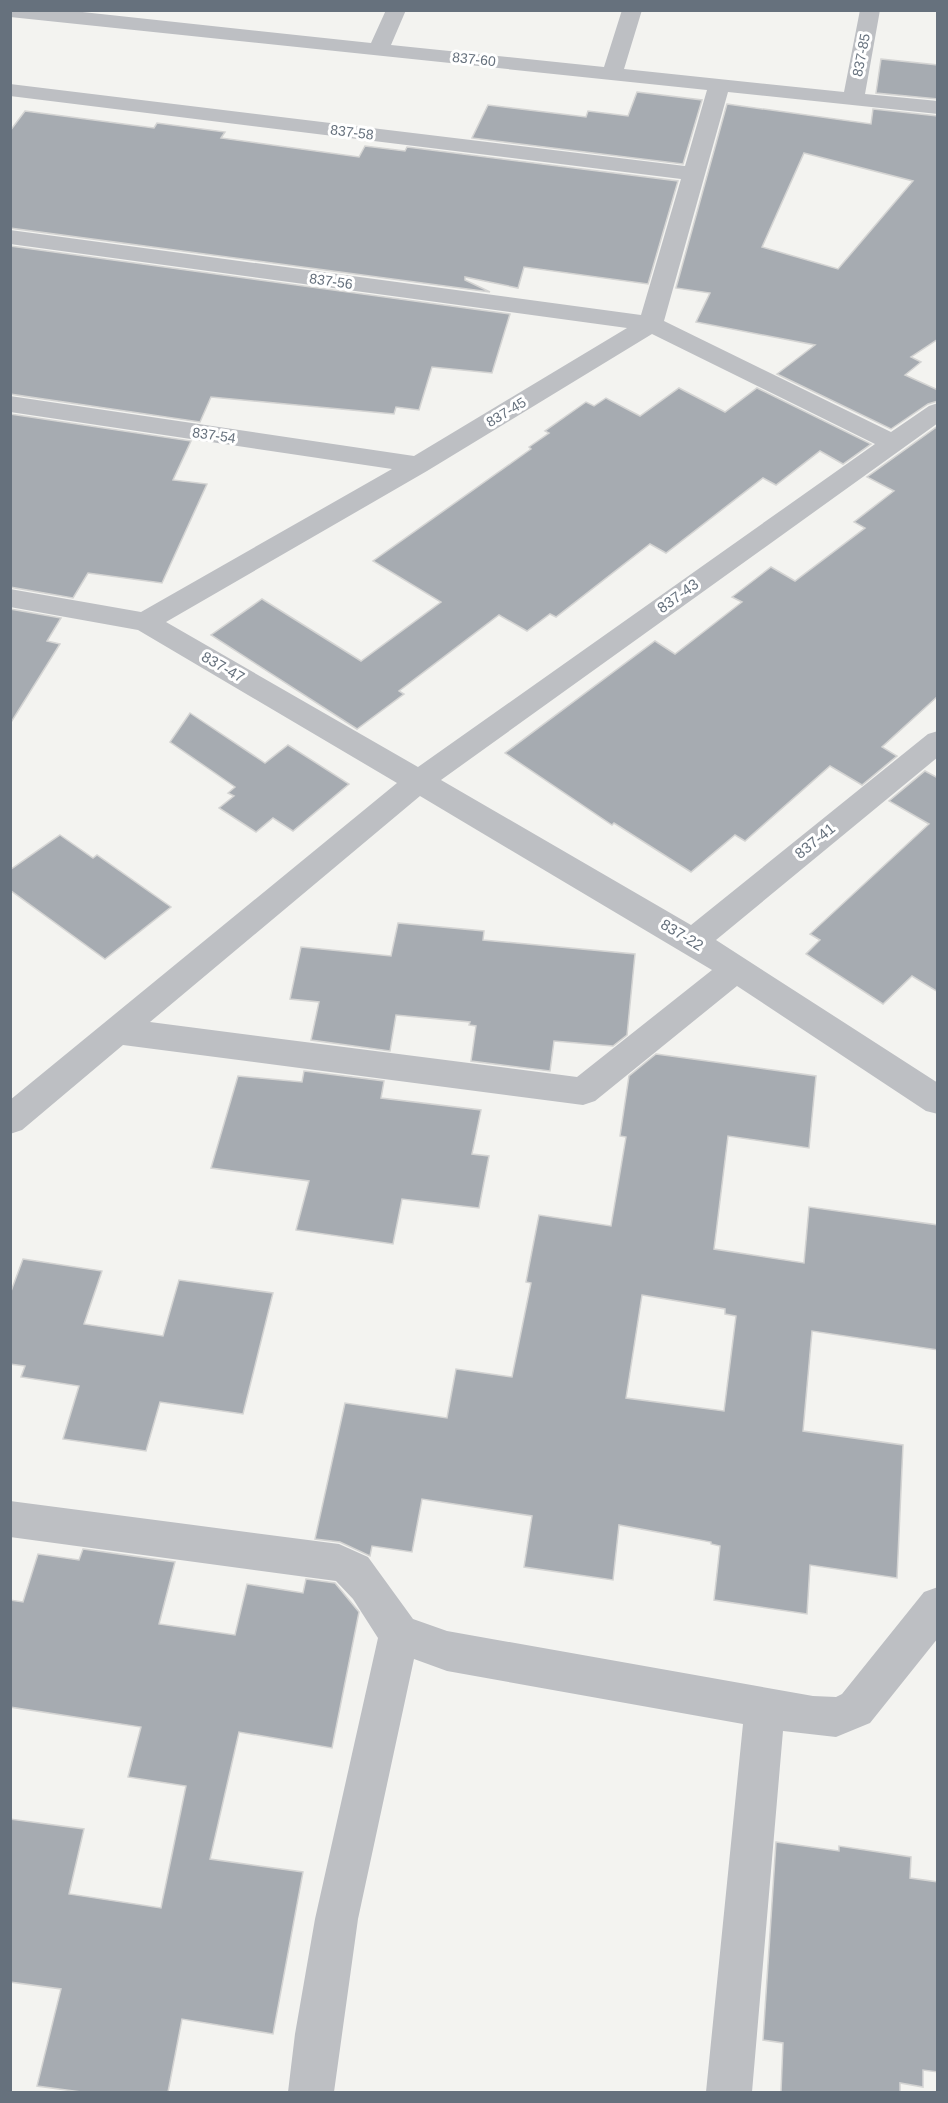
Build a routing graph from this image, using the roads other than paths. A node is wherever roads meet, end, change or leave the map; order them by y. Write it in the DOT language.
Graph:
graph roads {
  1 [pos="396,10"];
  2 [pos="632,10"];
  3 [pos="870,10"];
  4 [pos="10,11"];
  5 [pos="160,18"];
  6 [pos="379,49"];
  7 [pos="612,74"];
  8 [pos="719,85"];
  9 [pos="10,90"];
  10 [pos="853,99"];
  11 [pos="938,108"];
  12 [pos="694,174"];
  13 [pos="10,237"];
  14 [pos="651,324"];
  15 [pos="10,405"];
  16 [pos="938,411"];
  17 [pos="893,443"];
  18 [pos="418,465"];
  19 [pos="10,598"];
  20 [pos="145,622"];
  21 [pos="937,742"];
  22 [pos="419,782"];
  23 [pos="693,941"];
  24 [pos="735,969"];
  25 [pos="117,1031"];
  26 [pos="938,1101"];
  27 [pos="10,1120"];
  28 [pos="10,1519"];
  29 [pos="938,1606"];
  30 [pos="399,1634"];
  31 [pos="765,1707"];
  32 [pos="311,2092"];
  33 [pos="729,2092"];
  1 -- 6 [label="street"];
  2 -- 7 [label="street"];
  3 -- 10 [label="street, 837-85"];
  4 -- 5 [label="street, 837-60"];
  5 -- 6 [label="street, 837-60"];
  6 -- 7 [label="street, 837-60"];
  7 -- 8 [label="street, 837-60"];
  8 -- 10 [label="street, 837-60"];
  8 -- 12 [label="street"];
  9 -- 12 [label="street, 837-58"];
  10 -- 11 [label="street, 837-60"];
  12 -- 14 [label="street"];
  13 -- 14 [label="street, 837-56"];
  14 -- 17 [label="street, 837-56"];
  14 -- 18 [label="street, 837-45"];
  15 -- 18 [label="street, 837-54"];
  16 -- 17 [label="street, 837-43"];
  17 -- 22 [label="street, 837-43"];
  18 -- 20 [label="street, 837-45"];
  19 -- 20 [label="street, 837-47"];
  20 -- 22 [label="street, 837-47"];
  21 -- 23 [label="street, 837-41"];
  22 -- 23 [label="street, 837-22"];
  22 -- 25 [label="street, 837-43"];
  23 -- 24 [label="street, 837-22"];
  24 -- 25 [label="street"];
  24 -- 26 [label="street, 837-22"];
  25 -- 27 [label="street, 837-43"];
  28 -- 30 [label="street"];
  29 -- 31 [label="street"];
  30 -- 31 [label="street"];
  30 -- 32 [label="street"];
  31 -- 33 [label="street"];
}
